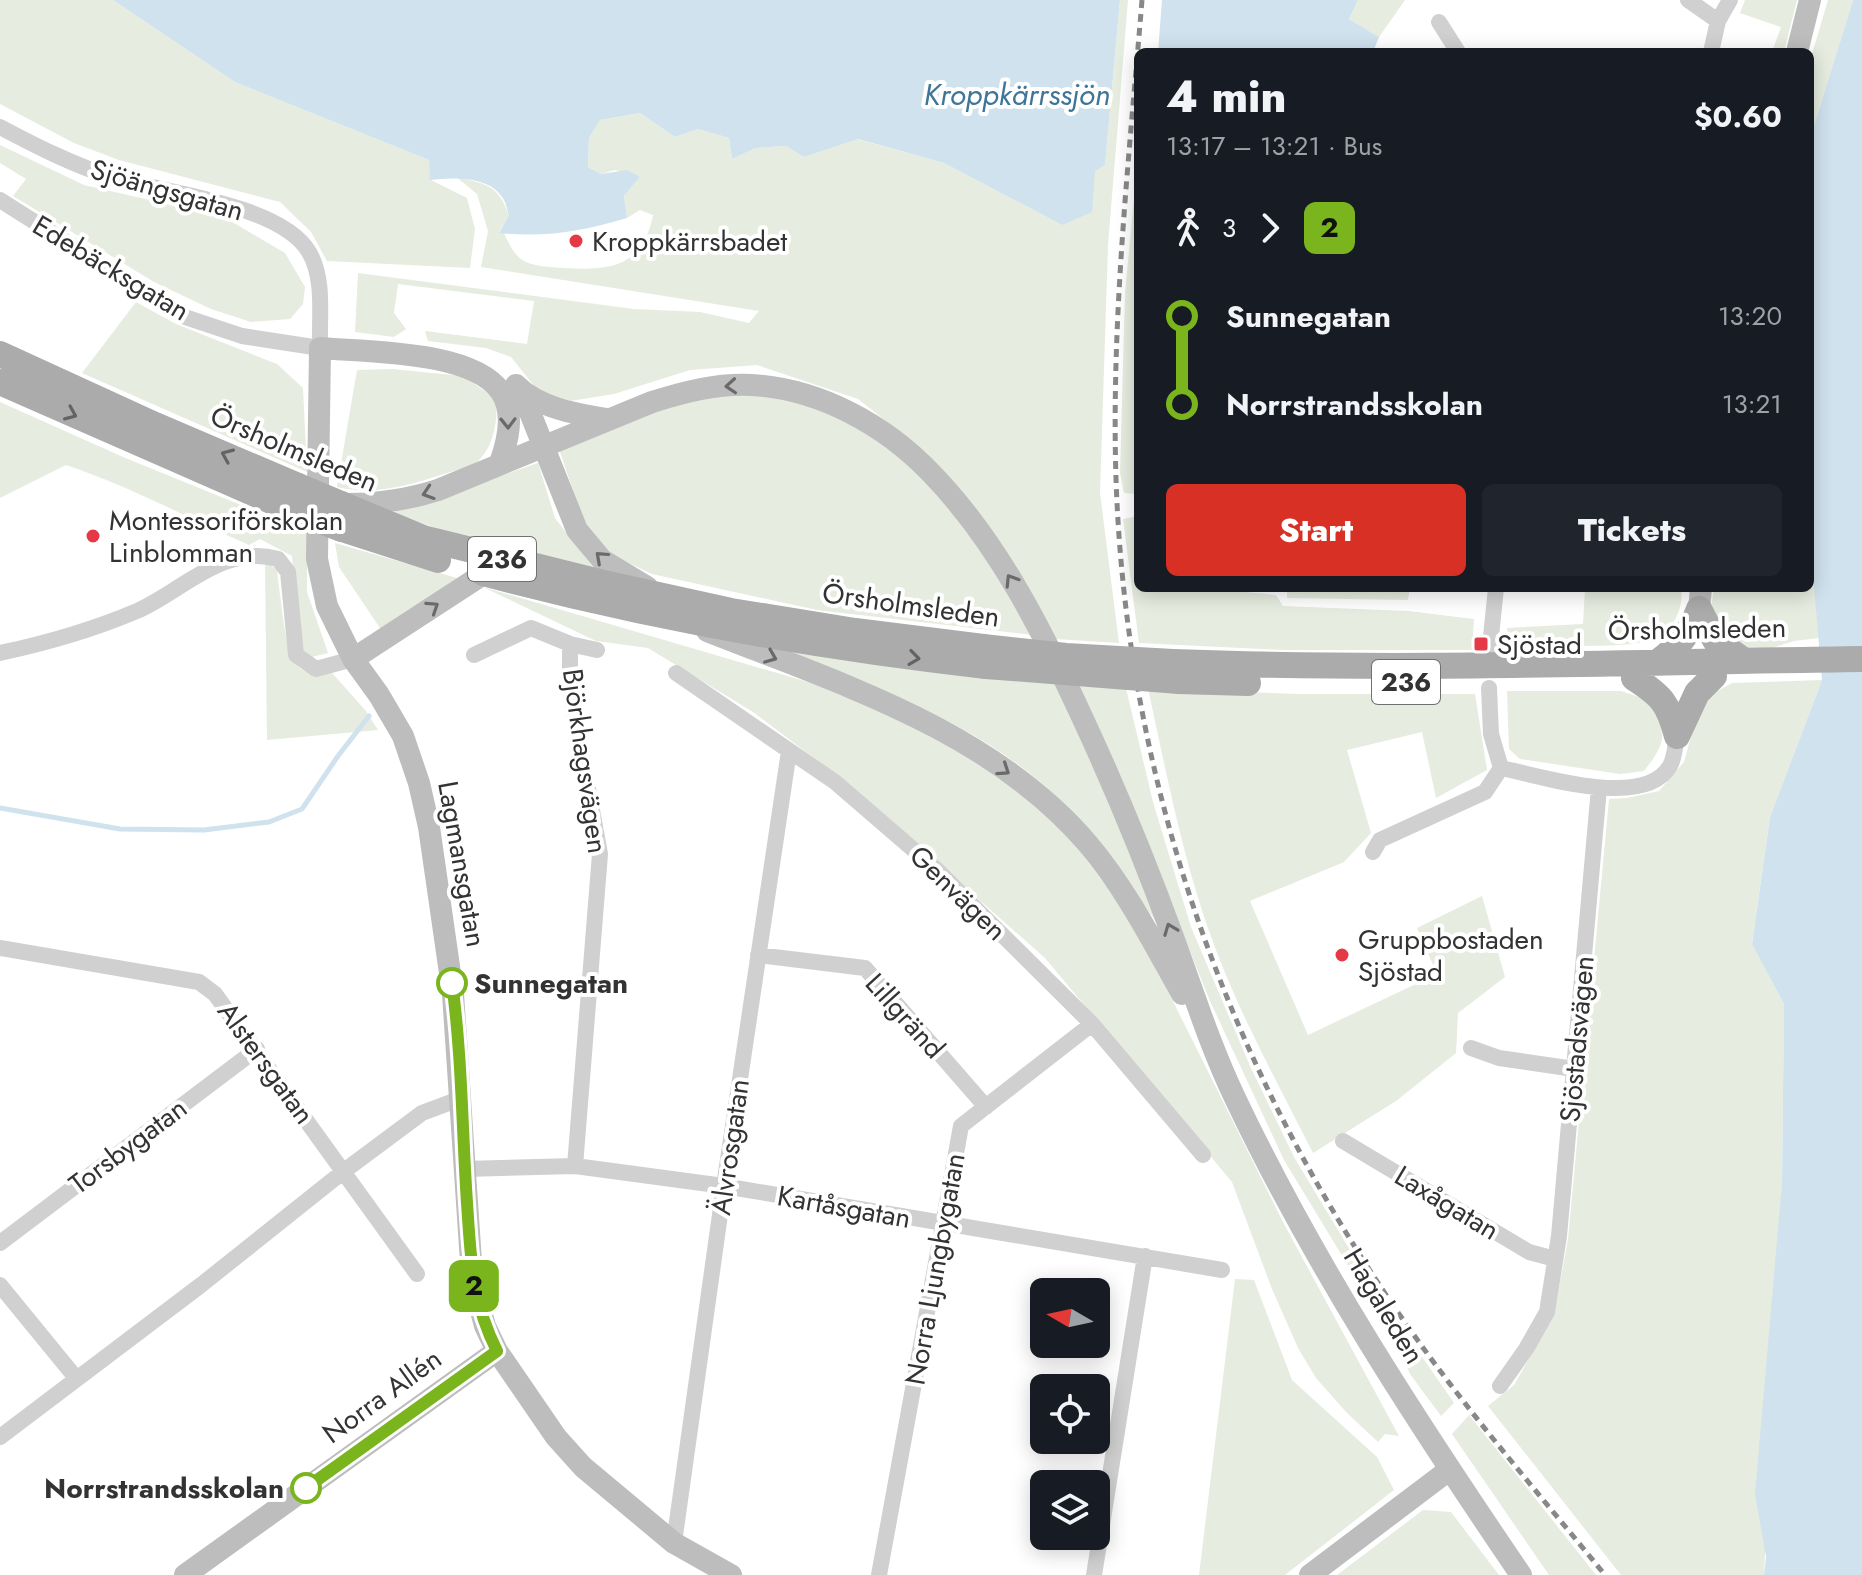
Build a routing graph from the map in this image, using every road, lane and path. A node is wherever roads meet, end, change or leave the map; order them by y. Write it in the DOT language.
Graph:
graph roads {
  1 [pos="1688,0"];
  2 [pos="1730,0"];
  3 [pos="1810,0"];
  4 [pos="1718,21"];
  5 [pos="1439,22"];
  6 [pos="1455,48"];
  7 [pos="1712,48"];
  8 [pos="1798,48"];
  9 [pos="0,127"];
  10 [pos="0,200"];
  11 [pos="318,271"];
  12 [pos="320,348"];
  13 [pos="0,354"];
  14 [pos="444,361"];
  15 [pos="0,382"];
  16 [pos="521,390"];
  17 [pos="607,419"];
  18 [pos="543,448"];
  19 [pos="500,463"];
  20 [pos="296,498"];
  21 [pos="341,516"];
  22 [pos="485,573"];
  23 [pos="1496,592"];
  24 [pos="1700,599"];
  25 [pos="670,608"];
  26 [pos="570,644"];
  27 [pos="1490,646"];
  28 [pos="597,650"];
  29 [pos="0,653"];
  30 [pos="474,655"];
  31 [pos="353,659"];
  32 [pos="1862,659"];
  33 [pos="1743,660"];
  34 [pos="1658,662"];
  35 [pos="1793,667"];
  36 [pos="1176,671"];
  37 [pos="676,673"];
  38 [pos="1862,675"];
  39 [pos="1714,676"];
  40 [pos="1634,678"];
  41 [pos="1489,688"];
  42 [pos="1677,736"];
  43 [pos="789,751"];
  44 [pos="1501,768"];
  45 [pos="1599,788"];
  46 [pos="1373,852"];
  47 [pos="0,948"];
  48 [pos="758,955"];
  49 [pos="1092,1024"];
  50 [pos="1471,1048"];
  51 [pos="257,1049"];
  52 [pos="1216,1055"];
  53 [pos="1574,1069"];
  54 [pos="462,1098"];
  55 [pos="986,1107"];
  56 [pos="1343,1141"];
  57 [pos="1203,1155"];
  58 [pos="575,1166"];
  59 [pos="465,1169"];
  60 [pos="344,1171"];
  61 [pos="724,1186"];
  62 [pos="943,1223"];
  63 [pos="0,1243"];
  64 [pos="1145,1256"];
  65 [pos="1555,1259"];
  66 [pos="1222,1270"];
  67 [pos="417,1274"];
  68 [pos="0,1285"];
  69 [pos="497,1351"];
  70 [pos="76,1378"];
  71 [pos="1500,1386"];
  72 [pos="0,1437"];
  73 [pos="1449,1470"];
  74 [pos="674,1543"];
  75 [pos="185,1575"];
  76 [pos="731,1575"];
  77 [pos="879,1575"];
  78 [pos="1094,1575"];
  79 [pos="1310,1575"];
  80 [pos="1521,1575"];
  1 -- 4 [label="street"];
  2 -- 4 [label="street"];
  3 -- 8 [label="street"];
  4 -- 7 [label="street"];
  5 -- 6 [label="street"];
  9 -- 11 [label="street, Sjöängsgatan"];
  10 -- 12 [label="street, Edebäcksgatan"];
  11 -- 12 [label="street, Lagmansgatan"];
  12 -- 14 [label="street"];
  12 -- 31 [label="street, Lagmansgatan"];
  20 -- 13 [label="main road, Örsholmsleden / 236, one-way"];
  14 -- 16 [label="street"];
  14 -- 19 [label="street, one-way"];
  15 -- 20 [label="main road, Örsholmsleden / 236, one-way"];
  16 -- 17 [label="street"];
  16 -- 18 [label="street"];
  17 -- 18 [label="street"];
  52 -- 17 [label="street, one-way"];
  18 -- 19 [label="street"];
  25 -- 18 [label="street, one-way"];
  19 -- 21 [label="street, one-way"];
  20 -- 21 [label="main road, Örsholmsleden / 236, bridge"];
  21 -- 22 [label="main road, Örsholmsleden / 236"];
  21 -- 25 [label="main road, Örsholmsleden / 236"];
  22 -- 25 [label="main road, Örsholmsleden / 236"];
  31 -- 22 [label="street, one-way"];
  23 -- 27 [label="street"];
  24 -- 33 [label="main road"];
  24 -- 34 [label="main road"];
  25 -- 36 [label="main road, Örsholmsleden / 236, bridge"];
  25 -- 52 [label="street, one-way"];
  26 -- 28 [label="street"];
  26 -- 30 [label="street"];
  26 -- 58 [label="street, Björkhagsvägen"];
  29 -- 31 [label="street"];
  31 -- 54 [label="street, Lagmansgatan"];
  32 -- 35 [label="main road, Örsholmsleden / 236"];
  33 -- 34 [label="main road, Örsholmsleden / 236"];
  33 -- 35 [label="main road, Örsholmsleden / 236"];
  34 -- 36 [label="main road, Örsholmsleden / 236"];
  35 -- 38 [label="main road, Örsholmsleden / 236"];
  35 -- 39 [label="main road, Örsholmsleden / 236"];
  36 -- 40 [label="main road, Örsholmsleden / 236"];
  37 -- 43 [label="street, Genvägen"];
  39 -- 40 [label="main road, Örsholmsleden / 236"];
  39 -- 42 [label="main road"];
  40 -- 42 [label="main road"];
  41 -- 44 [label="street"];
  42 -- 45 [label="street"];
  43 -- 48 [label="street, Älvrosgatan"];
  43 -- 49 [label="street, Genvägen"];
  44 -- 45 [label="street"];
  44 -- 46 [label="street"];
  45 -- 53 [label="street, Sjöstadsvägen"];
  47 -- 51 [label="street, Alstersgatan"];
  48 -- 55 [label="street, Lillgränd"];
  48 -- 61 [label="street, Älvrosgatan"];
  49 -- 55 [label="street, Norra Ljungbygatan"];
  49 -- 57 [label="street, Genvägen"];
  50 -- 53 [label="street"];
  51 -- 60 [label="street, Alstersgatan"];
  51 -- 63 [label="street, Torsbygatan"];
  52 -- 73 [label="street, Hagaleden"];
  53 -- 65 [label="street, Sjöstadsvägen"];
  54 -- 59 [label="street, Lagmansgatan"];
  54 -- 60 [label="street"];
  55 -- 62 [label="street, Norra Ljungbygatan"];
  56 -- 65 [label="street, Laxågatan"];
  58 -- 59 [label="street, Kartåsgatan"];
  58 -- 61 [label="street, Kartåsgatan"];
  59 -- 69 [label="street, Lagmansgatan"];
  60 -- 67 [label="street, Alstersgatan"];
  60 -- 70 [label="street"];
  61 -- 62 [label="street, Kartåsgatan"];
  61 -- 74 [label="street, Älvrosgatan"];
  62 -- 64 [label="street, Kartåsgatan"];
  62 -- 77 [label="street, Norra Ljungbygatan"];
  64 -- 66 [label="street, Kartåsgatan"];
  64 -- 78 [label="street"];
  65 -- 71 [label="street, Sjöstadsvägen"];
  68 -- 70 [label="street"];
  69 -- 74 [label="street, Lagmansgatan"];
  69 -- 75 [label="street, Norra Allén"];
  70 -- 72 [label="street"];
  73 -- 79 [label="street"];
  73 -- 80 [label="street, Hagaleden"];
  74 -- 76 [label="street, Lagmansgatan"];
}
